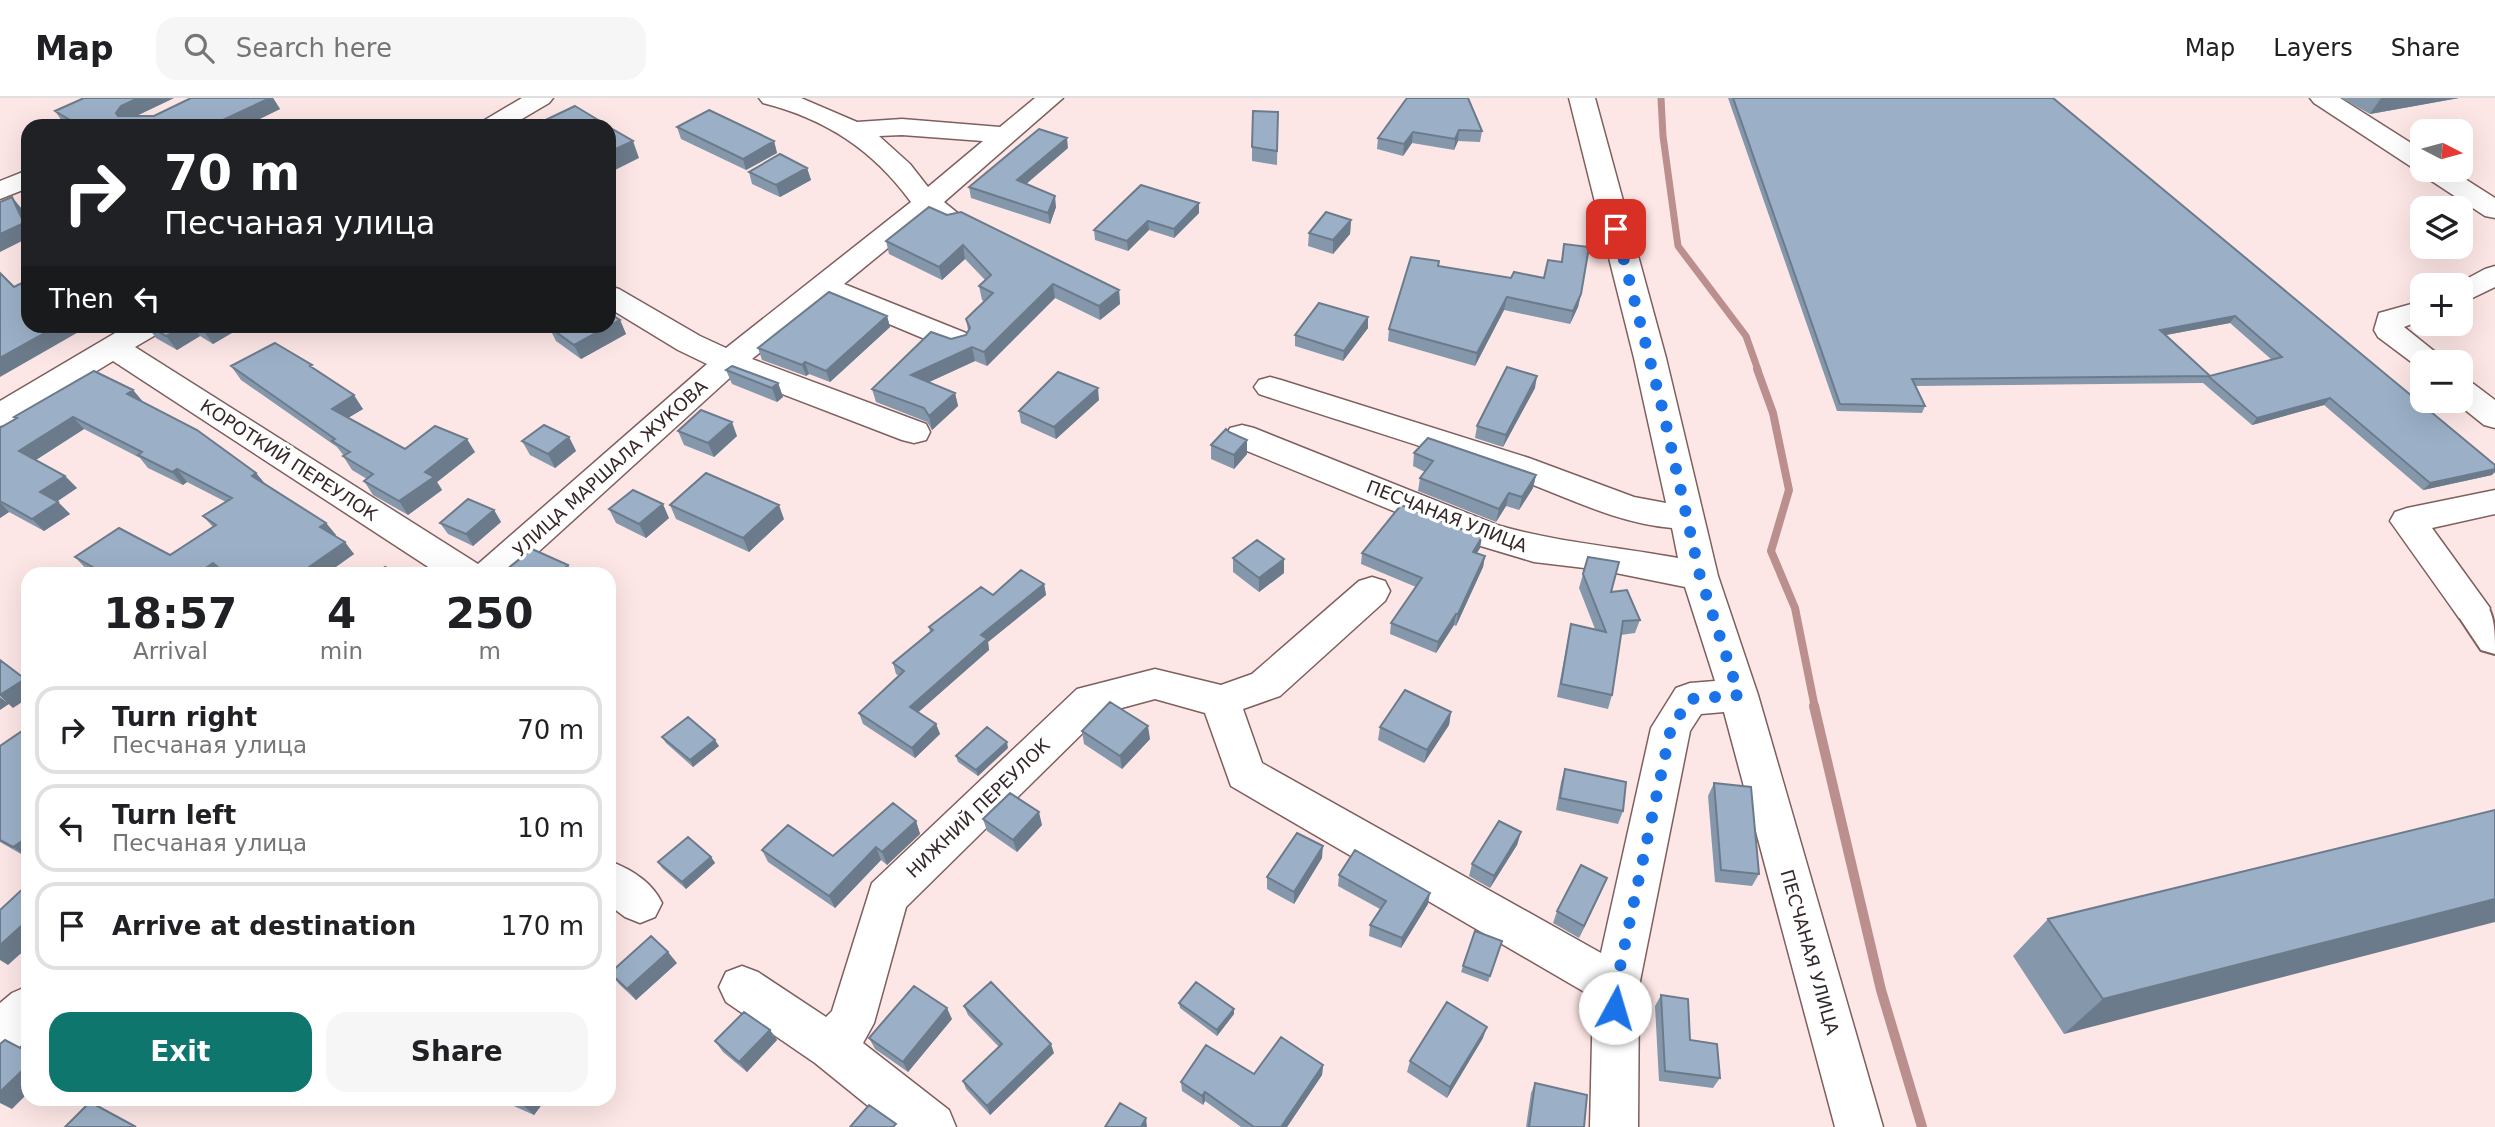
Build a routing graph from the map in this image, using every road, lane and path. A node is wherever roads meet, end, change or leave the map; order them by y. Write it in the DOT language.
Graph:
graph roads {
  1 [pos="540,98"];
  2 [pos="772,98"];
  3 [pos="1050,98"];
  4 [pos="1581,98"];
  5 [pos="2323,98"];
  6 [pos="504,119"];
  7 [pos="853,130"];
  8 [pos="1006,135"];
  9 [pos="2410,154"];
  10 [pos="21,181"];
  11 [pos="2452,182"];
  12 [pos="0,191"];
  13 [pos="2495,210"];
  14 [pos="938,211"];
  15 [pos="2495,275"];
  16 [pos="823,286"];
  17 [pos="2473,288"];
  18 [pos="616,299"];
  19 [pos="2410,314"];
  20 [pos="135,333"];
  21 [pos="955,340"];
  22 [pos="112,346"];
  23 [pos="2413,350"];
  24 [pos="729,362"];
  25 [pos="1270,387"];
  26 [pos="2473,399"];
  27 [pos="0,415"];
  28 [pos="2495,417"];
  29 [pos="914,432"];
  30 [pos="1241,436"];
  31 [pos="2495,502"];
  32 [pos="1688,517"];
  33 [pos="455,567"];
  34 [pos="499,567"];
  35 [pos="1700,576"];
  36 [pos="1372,591"];
  37 [pos="2472,608"];
  38 [pos="2495,639"];
  39 [pos="1739,695"];
  40 [pos="1220,701"];
  41 [pos="1616,986"];
  42 [pos="742,988"];
  43 [pos="21,1014"];
  44 [pos="0,1034"];
  45 [pos="831,1047"];
  46 [pos="932,1127"];
  47 [pos="1614,1127"];
  48 [pos="1859,1127"];
  1 -- 6 [label="street"];
  2 -- 7 [label="street"];
  3 -- 8 [label="street, УЛИЦА МАРШАЛА ЖУКОВА"];
  4 -- 32 [label="street, ПЕСЧАНАЯ УЛИЦА"];
  5 -- 9 [label="street"];
  7 -- 8 [label="street"];
  7 -- 14 [label="street"];
  8 -- 14 [label="street, УЛИЦА МАРШАЛА ЖУКОВА"];
  10 -- 12 [label="street"];
  11 -- 13 [label="street"];
  14 -- 16 [label="street, УЛИЦА МАРШАЛА ЖУКОВА"];
  15 -- 17 [label="street"];
  16 -- 21 [label="street"];
  16 -- 24 [label="street, УЛИЦА МАРШАЛА ЖУКОВА"];
  18 -- 24 [label="street, УЛИЦА МАРШАЛА ЖУКОВА"];
  19 -- 23 [label="street"];
  20 -- 22 [label="street"];
  22 -- 27 [label="street"];
  22 -- 33 [label="street, КОРОТКИЙ ПЕРЕУЛОК"];
  24 -- 29 [label="street, УЛИЦА МАРШАЛА ЖУКОВА"];
  24 -- 34 [label="street, УЛИЦА МАРШАЛА ЖУКОВА"];
  25 -- 32 [label="street"];
  26 -- 28 [label="street"];
  30 -- 35 [label="street, ПЕСЧАНАЯ УЛИЦА"];
  31 -- 37 [label="street"];
  32 -- 35 [label="street, ПЕСЧАНАЯ УЛИЦА"];
  35 -- 39 [label="street, ПЕСЧАНАЯ УЛИЦА"];
  36 -- 40 [label="street"];
  37 -- 38 [label="street"];
  39 -- 41 [label="street"];
  39 -- 48 [label="street, ПЕСЧАНАЯ УЛИЦА"];
  40 -- 41 [label="street"];
  40 -- 45 [label="street, НИЖНИЙ ПЕРЕУЛОК"];
  41 -- 47 [label="street"];
  42 -- 45 [label="street"];
  43 -- 44 [label="street"];
  45 -- 46 [label="street"];
}
